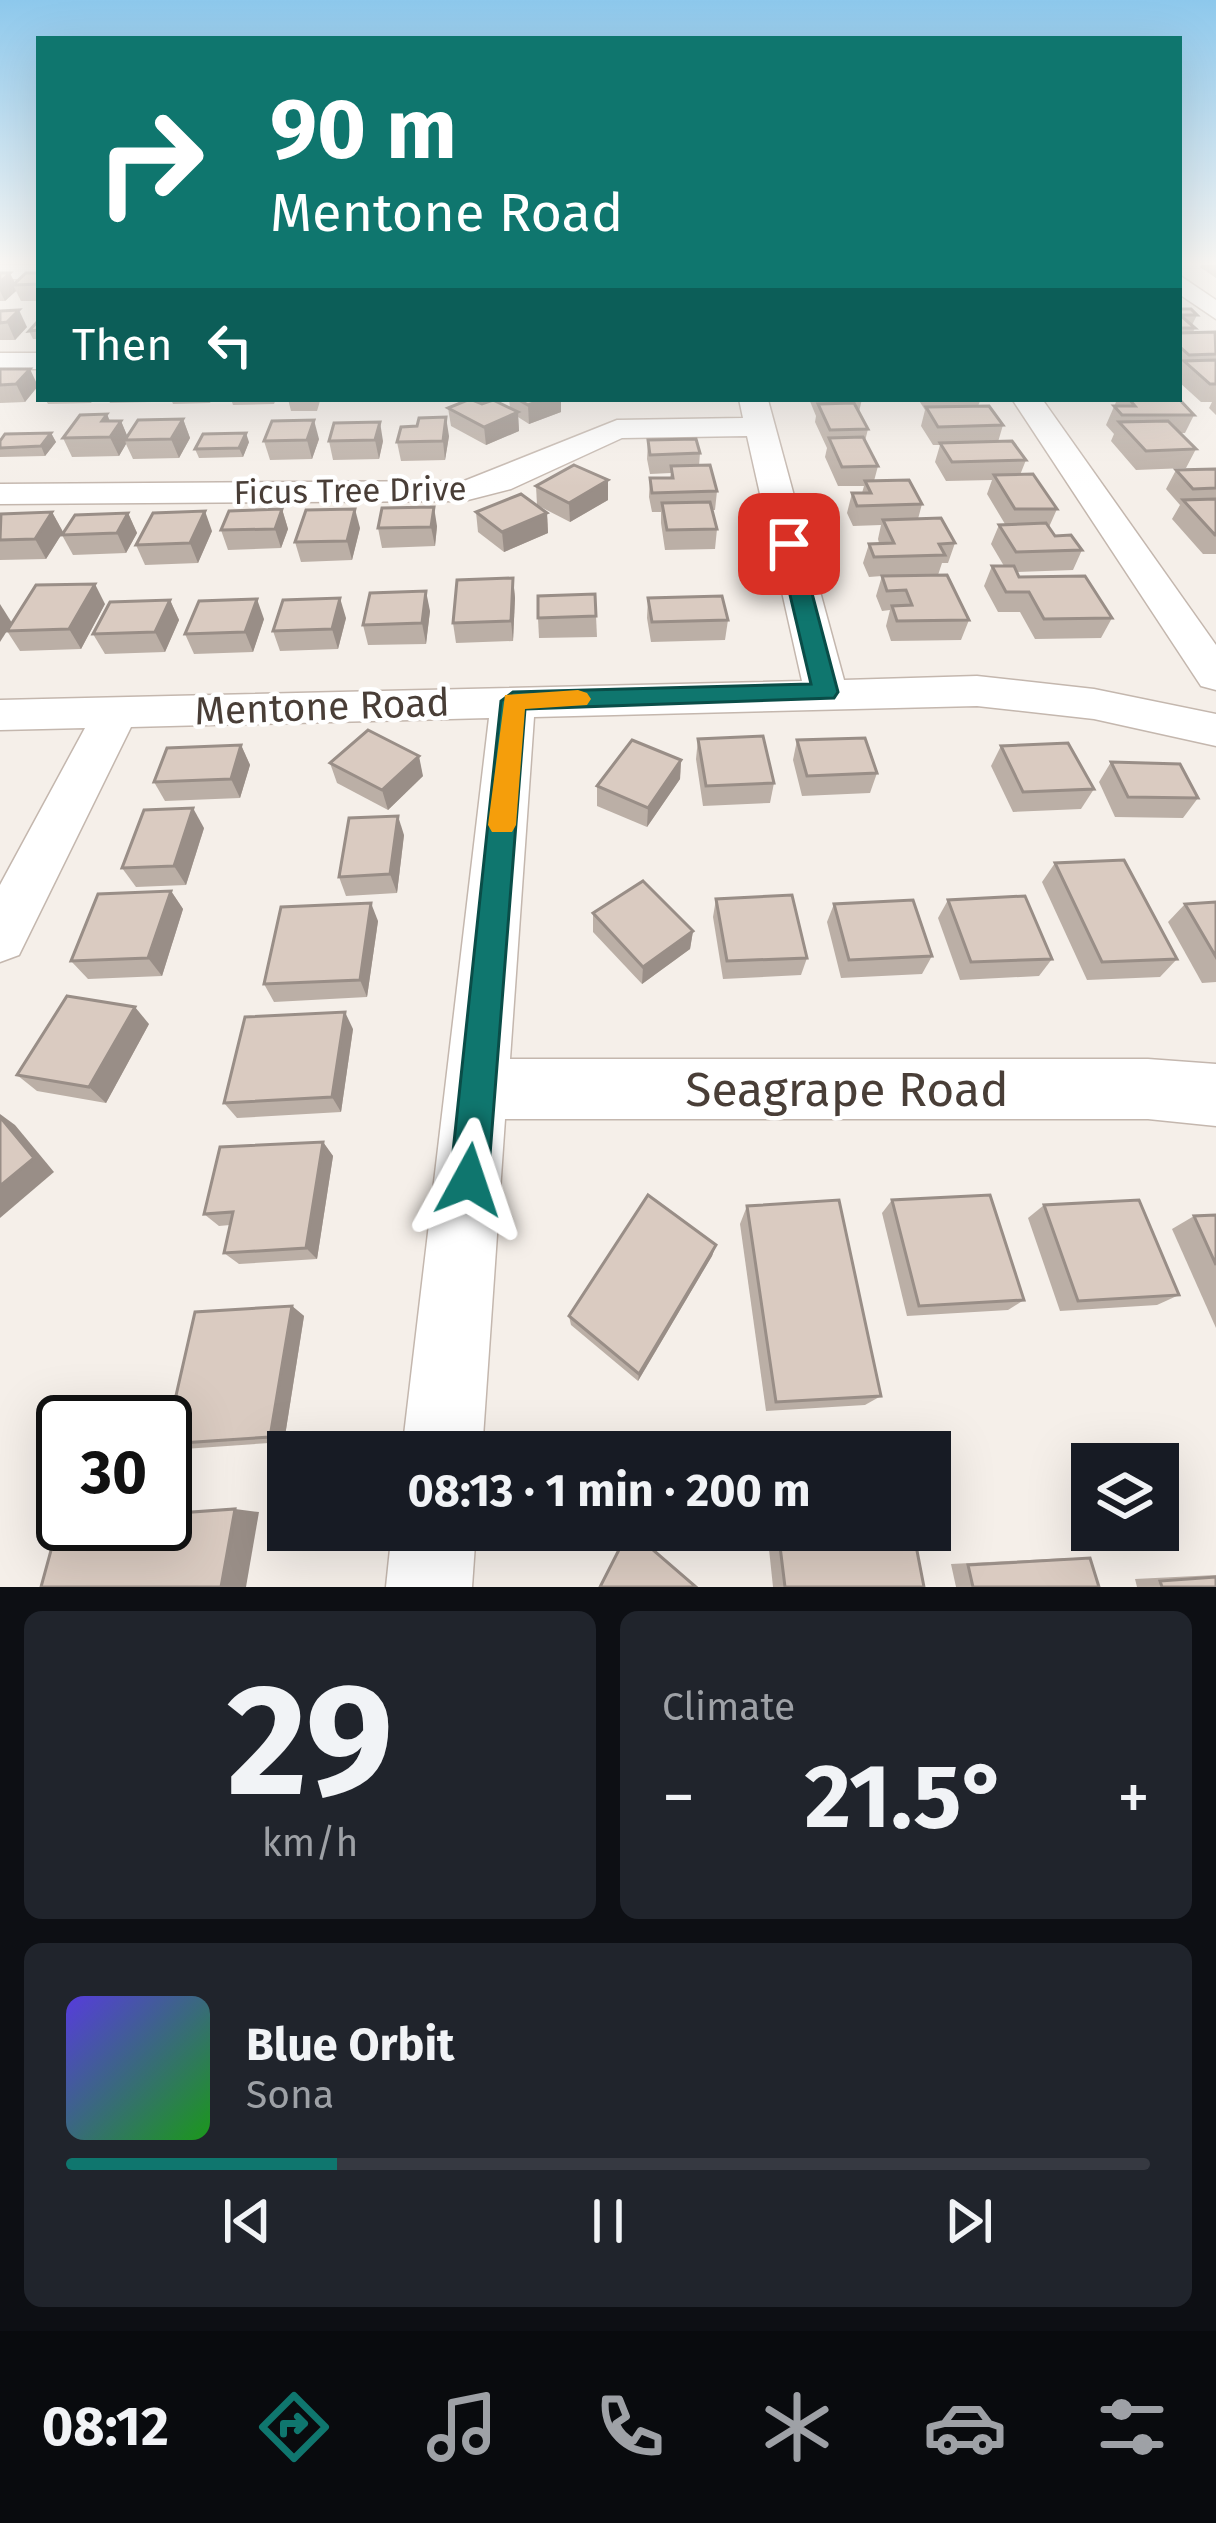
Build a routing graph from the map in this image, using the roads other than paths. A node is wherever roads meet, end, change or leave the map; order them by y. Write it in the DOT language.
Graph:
graph roads {
  1 [pos="0,361"];
  2 [pos="36,361"];
  3 [pos="1029,402"];
  4 [pos="756,413"];
  5 [pos="0,494"];
  6 [pos="1216,676"];
  7 [pos="826,692"];
  8 [pos="513,701"];
  9 [pos="116,712"];
  10 [pos="0,715"];
  11 [pos="1216,730"];
  12 [pos="0,938"];
  13 [pos="478,1089"];
  14 [pos="1216,1095"];
  15 [pos="444,1431"];
  16 [pos="432,1551"];
  17 [pos="429,1587"];
  1 -- 2 [label="street"];
  3 -- 6 [label="street"];
  4 -- 5 [label="street, Ficus Tree Drive"];
  4 -- 7 [label="street"];
  7 -- 8 [label="street, Mentone Road"];
  7 -- 11 [label="street, Mentone Road"];
  8 -- 9 [label="street, Mentone Road"];
  8 -- 13 [label="street"];
  9 -- 10 [label="street, Mentone Road"];
  9 -- 12 [label="street"];
  13 -- 14 [label="street, Seagrape Road"];
  13 -- 15 [label="street"];
  16 -- 17 [label="street"];
}
